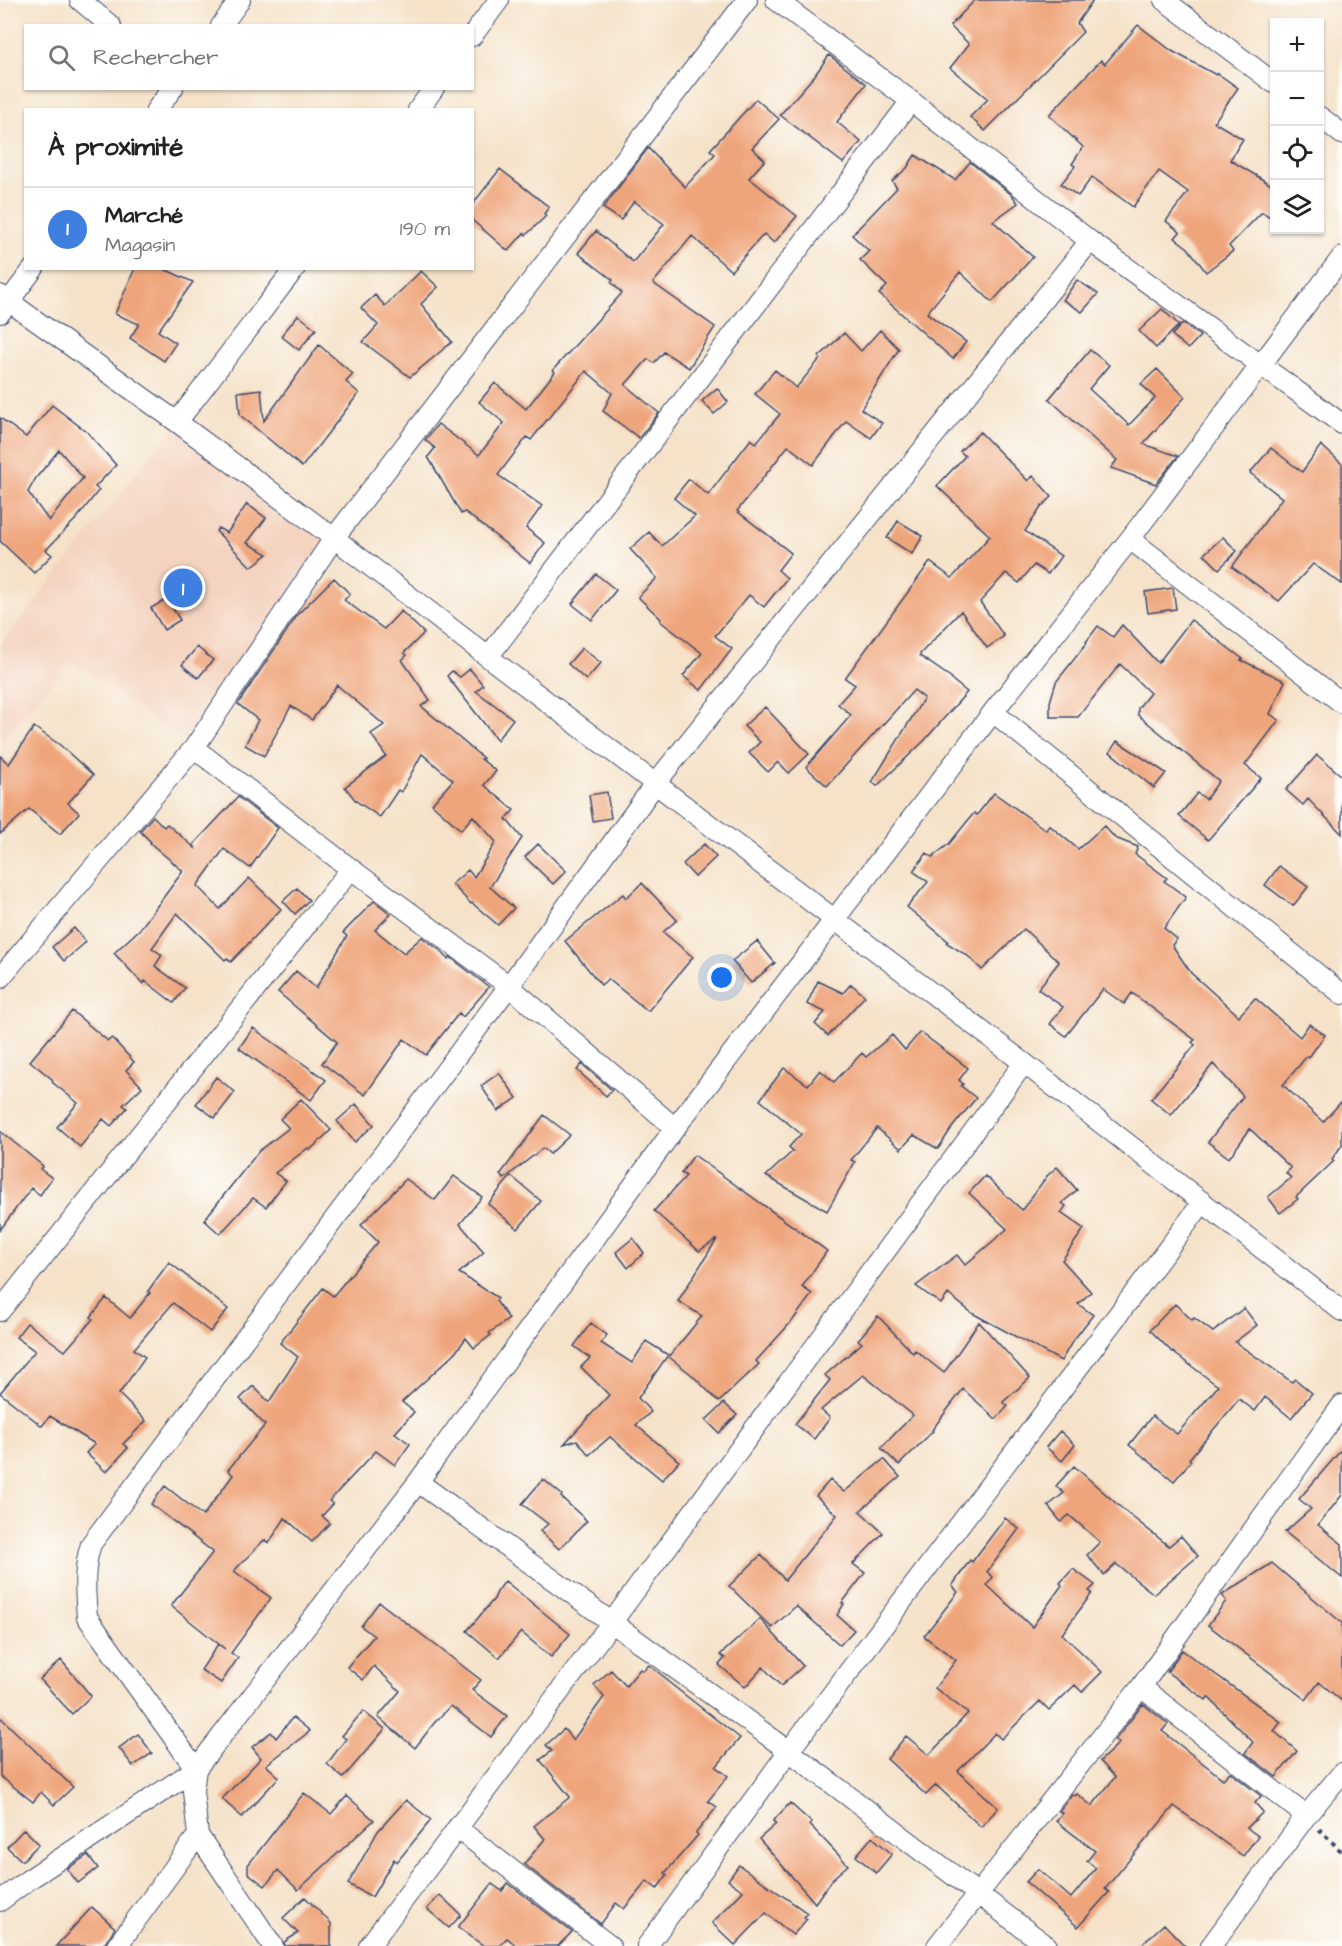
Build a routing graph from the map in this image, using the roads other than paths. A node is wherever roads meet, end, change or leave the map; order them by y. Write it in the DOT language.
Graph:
graph roads {
  1 [pos="80,0"];
  2 [pos="240,0"];
  3 [pos="499,0"];
  4 [pos="747,0"];
  5 [pos="776,0"];
  6 [pos="1164,0"];
  7 [pos="109,24"];
  8 [pos="222,24"];
  9 [pos="474,33"];
  10 [pos="1270,80"];
  11 [pos="171,90"];
  12 [pos="433,90"];
  13 [pos="911,101"];
  14 [pos="158,108"];
  15 [pos="419,108"];
  16 [pos="1324,120"];
  17 [pos="1342,134"];
  18 [pos="1090,241"];
  19 [pos="1342,257"];
  20 [pos="32,270"];
  21 [pos="293,270"];
  22 [pos="3,303"];
  23 [pos="1260,366"];
  24 [pos="177,422"];
  25 [pos="1342,424"];
  26 [pos="334,538"];
  27 [pos="1130,538"];
  28 [pos="488,657"];
  29 [pos="1342,703"];
  30 [pos="993,712"];
  31 [pos="194,748"];
  32 [pos="655,784"];
  33 [pos="351,869"];
  34 [pos="833,919"];
  35 [pos="0,978"];
  36 [pos="509,986"];
  37 [pos="1342,994"];
  38 [pos="1024,1063"];
  39 [pos="675,1128"];
  40 [pos="1203,1202"];
  41 [pos="0,1311"];
  42 [pos="1342,1311"];
  43 [pos="1342,1405"];
  44 [pos="418,1482"];
  45 [pos="612,1622"];
  46 [pos="1142,1687"];
  47 [pos="789,1751"];
  48 [pos="196,1769"];
  49 [pos="1342,1773"];
  50 [pos="1306,1816"];
  51 [pos="457,1828"];
  52 [pos="198,1835"];
  53 [pos="978,1893"];
  54 [pos="0,1901"];
  55 [pos="117,1946"];
  56 [pos="273,1946"];
  57 [pos="369,1946"];
  58 [pos="610,1946"];
  59 [pos="647,1946"];
  60 [pos="937,1946"];
  61 [pos="1047,1946"];
  62 [pos="1211,1946"];
  1 -- 7 [label="street"];
  2 -- 8 [label="street"];
  3 -- 9 [label="street"];
  4 -- 26 [label="street"];
  5 -- 13 [label="street"];
  6 -- 10 [label="street"];
  11 -- 14 [label="street"];
  12 -- 15 [label="street"];
  13 -- 18 [label="street"];
  13 -- 28 [label="street"];
  16 -- 17 [label="street"];
  18 -- 23 [label="street"];
  18 -- 32 [label="street"];
  19 -- 23 [label="street"];
  20 -- 22 [label="street"];
  21 -- 24 [label="street"];
  22 -- 24 [label="street"];
  23 -- 25 [label="street"];
  23 -- 27 [label="street"];
  24 -- 26 [label="street"];
  26 -- 28 [label="street"];
  26 -- 31 [label="street"];
  27 -- 29 [label="street"];
  27 -- 30 [label="street"];
  28 -- 32 [label="street"];
  30 -- 34 [label="street"];
  30 -- 37 [label="street"];
  31 -- 33 [label="street"];
  31 -- 35 [label="street"];
  32 -- 34 [label="street"];
  32 -- 36 [label="street"];
  33 -- 36 [label="street"];
  33 -- 41 [label="street"];
  34 -- 38 [label="street"];
  34 -- 39 [label="street"];
  36 -- 39 [label="street"];
  36 -- 48 [label="street"];
  38 -- 40 [label="street"];
  38 -- 45 [label="street"];
  39 -- 44 [label="street"];
  40 -- 42 [label="street"];
  40 -- 47 [label="street"];
  43 -- 46 [label="street"];
  44 -- 45 [label="street"];
  44 -- 48 [label="street"];
  45 -- 47 [label="street"];
  45 -- 51 [label="street"];
  46 -- 50 [label="street"];
  46 -- 53 [label="street"];
  47 -- 53 [label="street"];
  47 -- 59 [label="street"];
  48 -- 52 [label="street"];
  48 -- 54 [label="street"];
  49 -- 50 [label="street"];
  50 -- 62 [label="street"];
  51 -- 57 [label="street"];
  51 -- 58 [label="street"];
  52 -- 55 [label="street"];
  52 -- 56 [label="street"];
  53 -- 60 [label="street"];
  53 -- 61 [label="street"];
}
